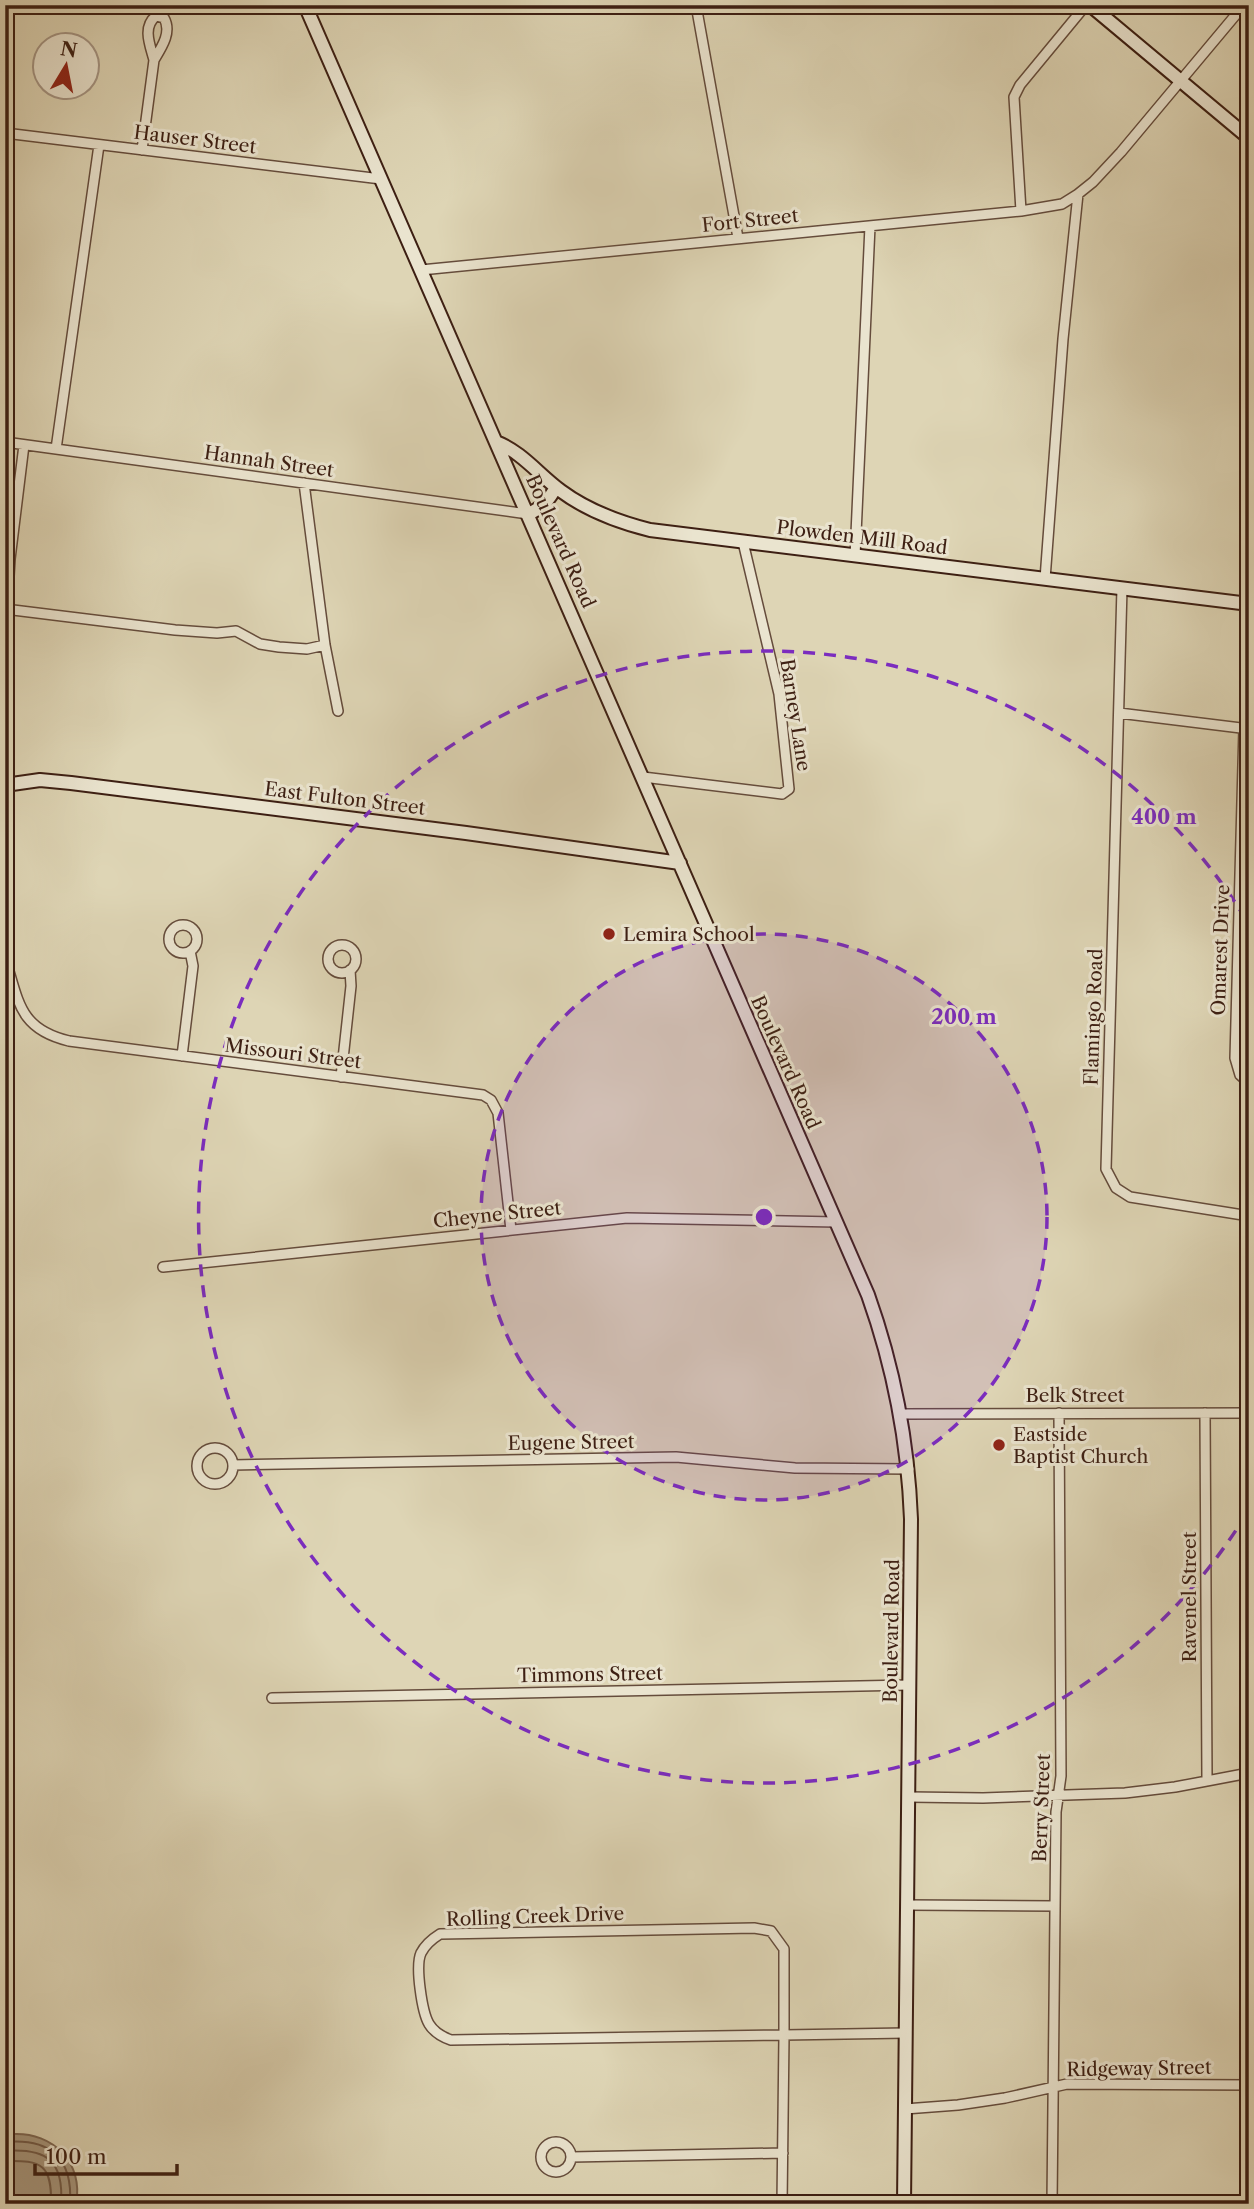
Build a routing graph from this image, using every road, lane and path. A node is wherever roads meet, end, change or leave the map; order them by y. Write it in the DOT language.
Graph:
graph roads {
  1 [pos="305,5"];
  2 [pos="696,5"];
  3 [pos="1088,5"];
  4 [pos="1244,5"];
  5 [pos="154,60"];
  6 [pos="1181,81"];
  7 [pos="5,133"];
  8 [pos="1249,138"];
  9 [pos="99,145"];
  10 [pos="142,150"];
  11 [pos="381,178"];
  12 [pos="1079,194"];
  13 [pos="1021,211"];
  14 [pos="870,226"];
  15 [pos="738,238"];
  16 [pos="421,270"];
  17 [pos="5,442"];
  18 [pos="496,442"];
  19 [pos="24,445"];
  20 [pos="56,449"];
  21 [pos="304,483"];
  22 [pos="556,487"];
  23 [pos="528,514"];
  24 [pos="743,542"];
  25 [pos="855,556"];
  26 [pos="1045,579"];
  27 [pos="1122,588"];
  28 [pos="1249,604"];
  29 [pos="6,610"];
  30 [pos="326,645"];
  31 [pos="338,711"];
  32 [pos="1119,713"];
  33 [pos="1247,729"];
  34 [pos="643,777"];
  35 [pos="5,785"];
  36 [pos="680,863"];
  37 [pos="190,951"];
  38 [pos="5,958"];
  39 [pos="350,970"];
  40 [pos="182,1056"];
  41 [pos="341,1077"];
  42 [pos="1249,1083"];
  43 [pos="1244,1215"];
  44 [pos="836,1222"];
  45 [pos="511,1230"];
  46 [pos="163,1267"];
  47 [pos="901,1413"];
  48 [pos="1059,1413"];
  49 [pos="1205,1413"];
  50 [pos="1249,1413"];
  51 [pos="233,1465"];
  52 [pos="909,1469"];
  53 [pos="909,1685"];
  54 [pos="272,1698"];
  55 [pos="1249,1773"];
  56 [pos="1207,1781"];
  57 [pos="1058,1795"];
  58 [pos="909,1797"];
  59 [pos="908,1905"];
  60 [pos="1055,1906"];
  61 [pos="906,2033"];
  62 [pos="784,2035"];
  63 [pos="1249,2085"];
  64 [pos="1054,2087"];
  65 [pos="905,2109"];
  66 [pos="783,2153"];
  67 [pos="571,2157"];
  68 [pos="782,2204"];
  69 [pos="904,2204"];
  70 [pos="1052,2204"];
  1 -- 11 [label="street, Boulevard Road"];
  2 -- 15 [label="street"];
  3 -- 6 [label="street"];
  3 -- 13 [label="street"];
  4 -- 6 [label="street, Fort Street"];
  5 -- 10 [label="street"];
  6 -- 8 [label="street"];
  6 -- 12 [label="street, Fort Street"];
  7 -- 9 [label="street, Hauser Street"];
  9 -- 10 [label="street, Hauser Street"];
  9 -- 20 [label="street"];
  10 -- 11 [label="street, Hauser Street"];
  11 -- 16 [label="street, Boulevard Road"];
  12 -- 13 [label="street, Fort Street"];
  12 -- 26 [label="street"];
  13 -- 14 [label="street, Fort Street"];
  14 -- 15 [label="street, Fort Street"];
  14 -- 25 [label="street"];
  15 -- 16 [label="street, Fort Street"];
  16 -- 18 [label="street, Boulevard Road"];
  17 -- 19 [label="street, Hannah Street"];
  18 -- 22 [label="street, Plowden Mill Road"];
  18 -- 23 [label="street, Boulevard Road"];
  19 -- 20 [label="street, Hannah Street"];
  19 -- 29 [label="street"];
  20 -- 21 [label="street, Hannah Street"];
  21 -- 23 [label="street, Hannah Street"];
  21 -- 30 [label="street"];
  22 -- 23 [label="street"];
  22 -- 24 [label="street, Plowden Mill Road"];
  23 -- 34 [label="street, Boulevard Road"];
  24 -- 25 [label="street, Plowden Mill Road"];
  24 -- 34 [label="street, Barney Lane"];
  25 -- 26 [label="street, Plowden Mill Road"];
  26 -- 27 [label="street, Plowden Mill Road"];
  27 -- 28 [label="street, Plowden Mill Road"];
  27 -- 32 [label="street, Flamingo Road"];
  29 -- 30 [label="street"];
  30 -- 31 [label="street"];
  32 -- 33 [label="street"];
  32 -- 43 [label="street, Flamingo Road"];
  33 -- 42 [label="street, Omarest Drive"];
  34 -- 36 [label="street, Boulevard Road"];
  35 -- 36 [label="street, East Fulton Street"];
  36 -- 44 [label="street, Boulevard Road"];
  37 -- 40 [label="street"];
  38 -- 40 [label="street, Missouri Street"];
  39 -- 41 [label="street"];
  40 -- 41 [label="street, Missouri Street"];
  41 -- 45 [label="street, Missouri Street"];
  44 -- 45 [label="street, Cheyne Street"];
  44 -- 47 [label="street, Boulevard Road"];
  45 -- 46 [label="street, Cheyne Street"];
  47 -- 48 [label="street, Belk Street"];
  47 -- 52 [label="street, Boulevard Road"];
  48 -- 49 [label="street, Belk Street"];
  48 -- 57 [label="street, Berry Street"];
  49 -- 50 [label="street, Belk Street"];
  49 -- 56 [label="street, Ravenel Street"];
  51 -- 51 [label="street"];
  51 -- 52 [label="street, Eugene Street"];
  52 -- 53 [label="street, Boulevard Road"];
  53 -- 54 [label="street, Timmons Street"];
  53 -- 58 [label="street, Boulevard Road"];
  55 -- 56 [label="street"];
  56 -- 57 [label="street"];
  57 -- 58 [label="street"];
  57 -- 60 [label="street, Berry Street"];
  58 -- 59 [label="street, Boulevard Road"];
  59 -- 60 [label="street"];
  59 -- 61 [label="street, Boulevard Road"];
  60 -- 64 [label="street, Berry Street"];
  61 -- 62 [label="street, Rolling Creek Drive"];
  61 -- 65 [label="street, Boulevard Road"];
  62 -- 62 [label="street, Rolling Creek Drive"];
  62 -- 66 [label="street, Rolling Creek Drive"];
  63 -- 64 [label="street, Ridgeway Street"];
  64 -- 65 [label="street, Ridgeway Street"];
  64 -- 70 [label="street, Berry Street"];
  65 -- 69 [label="street, Boulevard Road"];
  66 -- 67 [label="street"];
  66 -- 68 [label="street, Rolling Creek Drive"];
}
